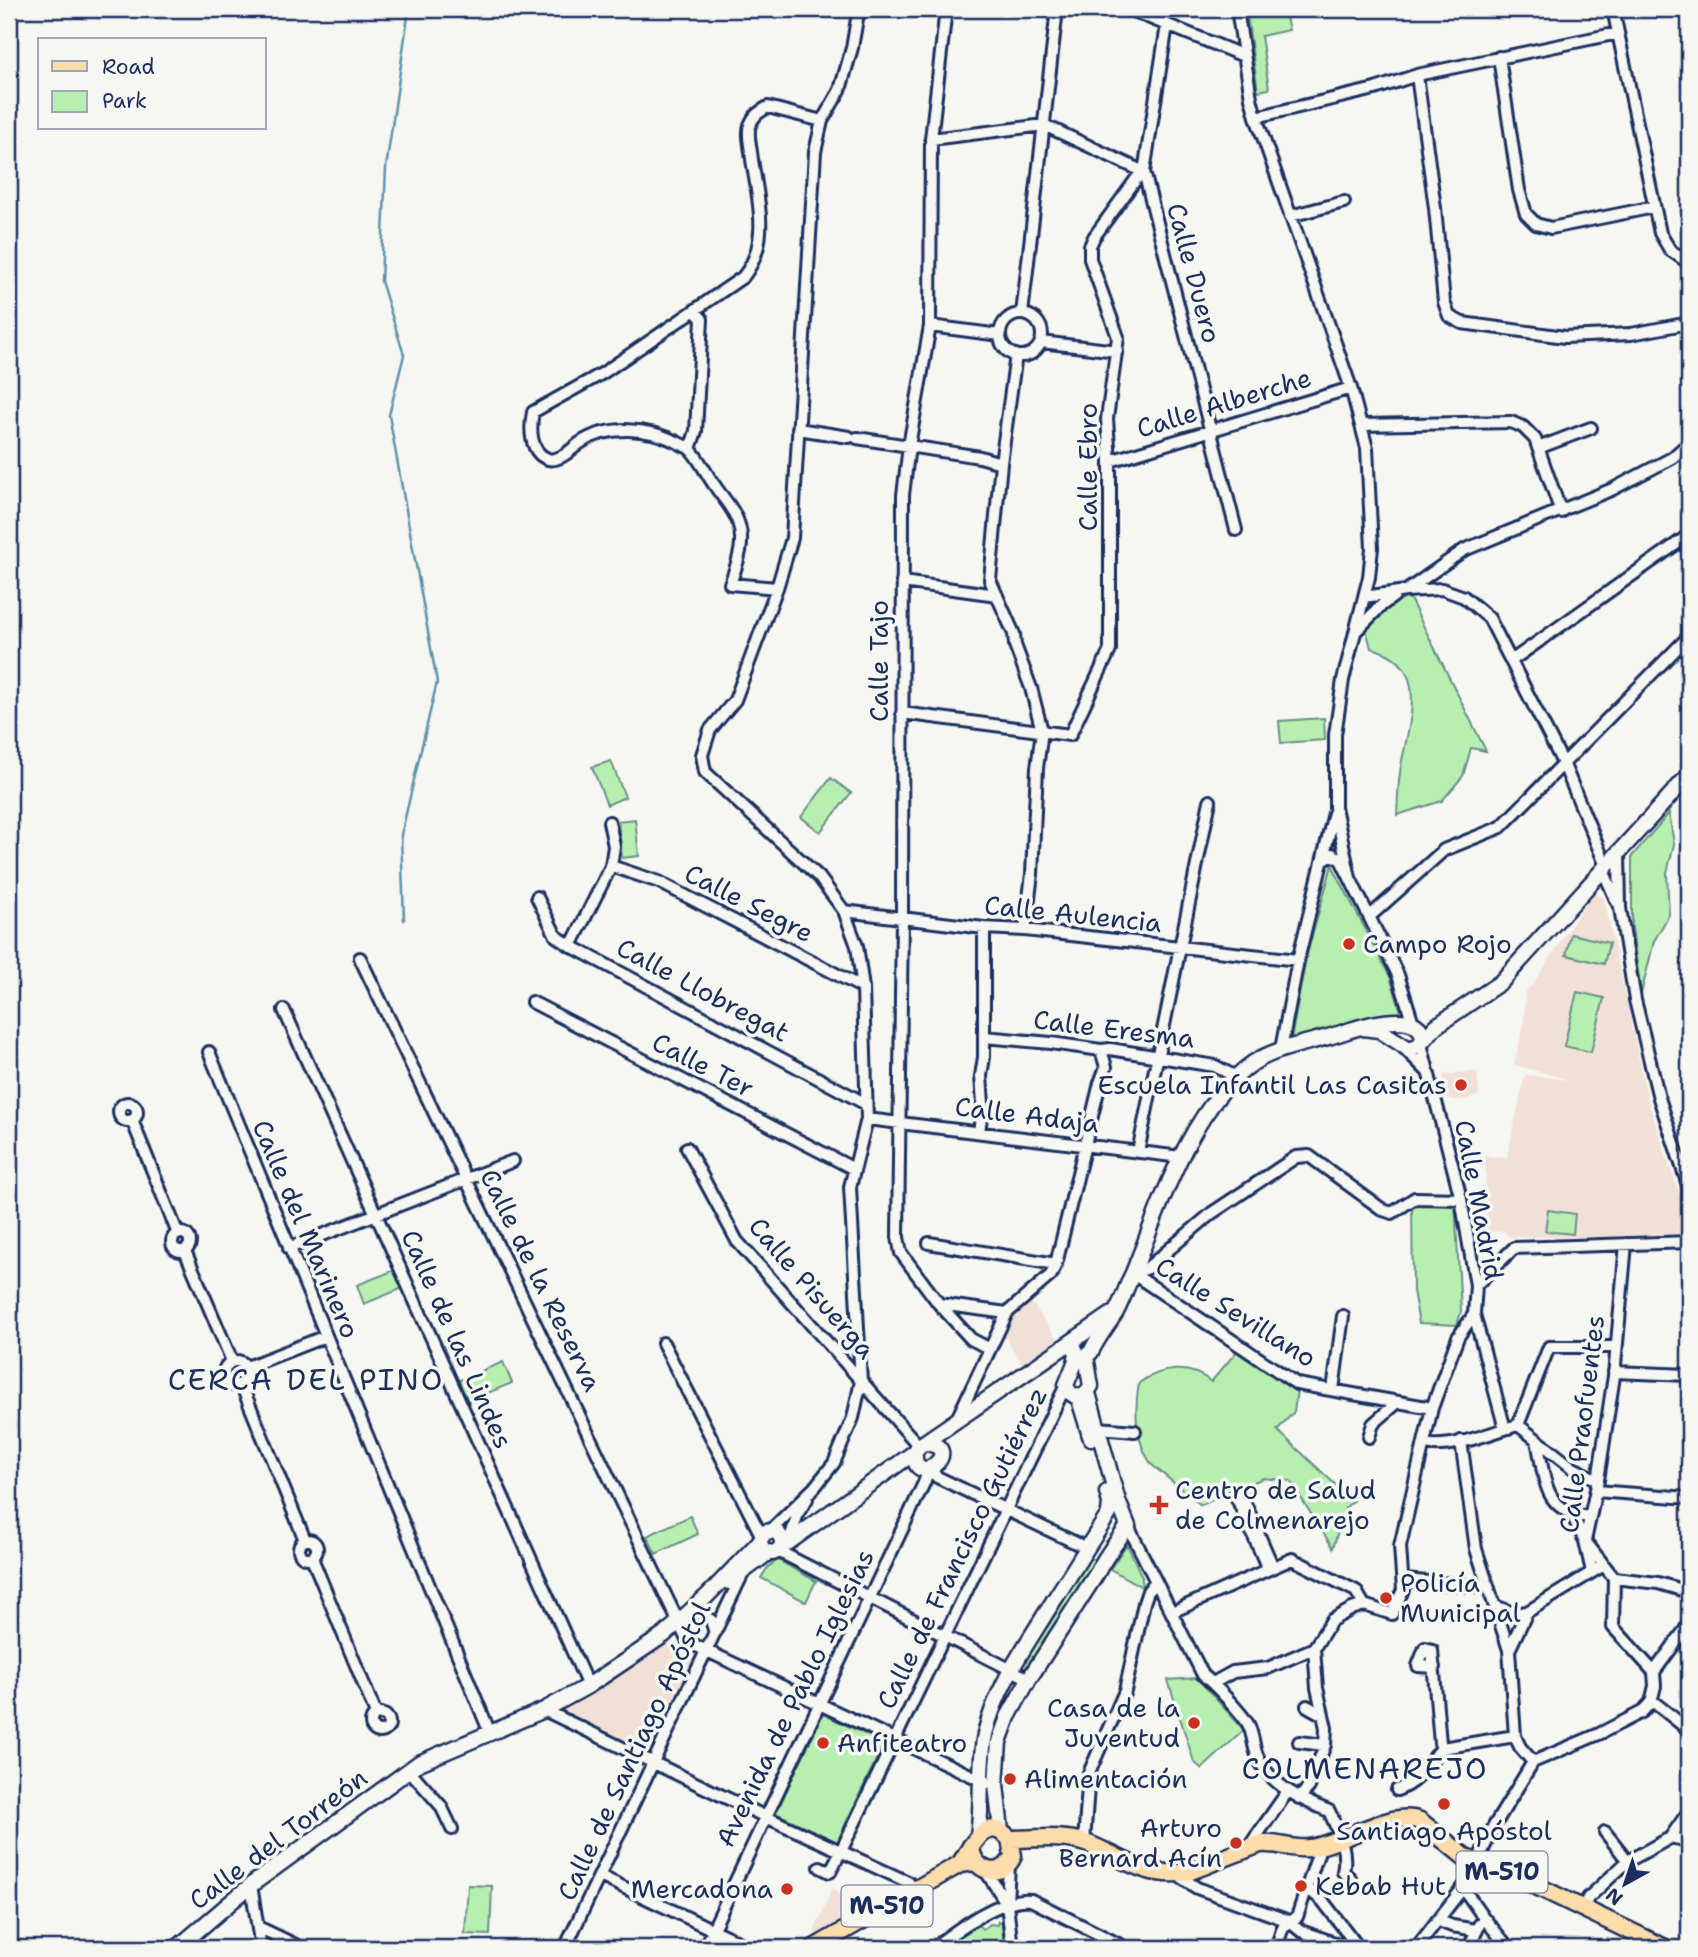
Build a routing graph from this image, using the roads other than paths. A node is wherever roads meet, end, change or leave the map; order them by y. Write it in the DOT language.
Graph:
graph roads {
  1 [pos="946,9"];
  2 [pos="1057,9"];
  3 [pos="1128,9"];
  4 [pos="1237,9"];
  5 [pos="1613,9"];
  6 [pos="858,13"];
  7 [pos="1167,25"];
  8 [pos="1618,33"];
  9 [pos="1244,56"];
  10 [pos="1499,57"];
  11 [pos="1417,75"];
  12 [pos="1256,117"];
  13 [pos="822,121"];
  14 [pos="1044,125"];
  15 [pos="931,139"];
  16 [pos="1144,172"];
  17 [pos="1345,202"];
  18 [pos="1654,207"];
  19 [pos="1290,216"];
  20 [pos="1689,263"];
  21 [pos="695,311"];
  22 [pos="1022,314"];
  23 [pos="1689,323"];
  24 [pos="930,326"];
  25 [pos="1000,335"];
  26 [pos="1041,342"];
  27 [pos="1117,351"];
  28 [pos="1016,355"];
  29 [pos="1351,388"];
  30 [pos="1362,425"];
  31 [pos="1591,428"];
  32 [pos="798,429"];
  33 [pos="1211,430"];
  34 [pos="1689,443"];
  35 [pos="909,446"];
  36 [pos="1538,448"];
  37 [pos="690,449"];
  38 [pos="1110,461"];
  39 [pos="1001,463"];
  40 [pos="1562,512"];
  41 [pos="1236,530"];
  42 [pos="1689,535"];
  43 [pos="1433,571"];
  44 [pos="1369,577"];
  45 [pos="902,582"];
  46 [pos="777,588"];
  47 [pos="1442,589"];
  48 [pos="1402,592"];
  49 [pos="997,595"];
  50 [pos="1364,597"];
  51 [pos="1381,605"];
  52 [pos="1356,631"];
  53 [pos="1689,636"];
  54 [pos="1510,661"];
  55 [pos="902,713"];
  56 [pos="1042,731"];
  57 [pos="1564,765"];
  58 [pos="1689,775"];
  59 [pos="1210,801"];
  60 [pos="1335,807"];
  61 [pos="608,822"];
  62 [pos="1619,851"];
  63 [pos="1323,860"];
  64 [pos="611,866"];
  65 [pos="1604,868"];
  66 [pos="1350,878"];
  67 [pos="537,897"];
  68 [pos="1620,908"];
  69 [pos="845,911"];
  70 [pos="1369,917"];
  71 [pos="902,918"];
  72 [pos="984,928"];
  73 [pos="1025,930"];
  74 [pos="571,946"];
  75 [pos="1181,948"];
  76 [pos="360,958"];
  77 [pos="1298,960"];
  78 [pos="863,988"];
  79 [pos="531,1002"];
  80 [pos="284,1010"];
  81 [pos="1412,1023"];
  82 [pos="1436,1026"];
  83 [pos="1363,1028"];
  84 [pos="984,1037"];
  85 [pos="1399,1043"];
  86 [pos="1422,1043"];
  87 [pos="1101,1050"];
  88 [pos="1283,1050"];
  89 [pos="209,1052"];
  90 [pos="1159,1057"];
  91 [pos="1429,1073"];
  92 [pos="1236,1077"];
  93 [pos="866,1104"];
  94 [pos="867,1119"];
  95 [pos="132,1121"];
  96 [pos="900,1123"];
  97 [pos="979,1132"];
  98 [pos="1086,1145"];
  99 [pos="687,1148"];
  100 [pos="1138,1152"];
  101 [pos="1181,1157"];
  102 [pos="513,1161"];
  103 [pos="853,1169"];
  104 [pos="466,1178"];
  105 [pos="1689,1188"];
  106 [pos="1461,1199"];
  107 [pos="376,1213"];
  108 [pos="1689,1242"];
  109 [pos="929,1243"];
  110 [pos="1626,1244"];
  111 [pos="289,1248"];
  112 [pos="1056,1264"];
  113 [pos="1132,1273"];
  114 [pos="1476,1285"];
  115 [pos="939,1304"];
  116 [pos="1007,1313"];
  117 [pos="1474,1314"];
  118 [pos="1343,1316"];
  119 [pos="326,1336"];
  120 [pos="663,1343"];
  121 [pos="1081,1347"];
  122 [pos="1615,1347"];
  123 [pos="990,1349"];
  124 [pos="232,1361"];
  125 [pos="247,1367"];
  126 [pos="1614,1372"];
  127 [pos="1088,1376"];
  128 [pos="1689,1376"];
  129 [pos="1069,1380"];
  130 [pos="861,1381"];
  131 [pos="241,1384"];
  132 [pos="1333,1390"];
  133 [pos="1083,1394"];
  134 [pos="1398,1402"];
  135 [pos="1433,1409"];
  136 [pos="957,1419"];
  137 [pos="1518,1426"];
  138 [pos="1098,1428"];
  139 [pos="1505,1429"];
  140 [pos="1135,1431"];
  141 [pos="1369,1437"];
  142 [pos="1461,1441"];
  143 [pos="1537,1441"];
  144 [pos="1425,1444"];
  145 [pos="920,1447"];
  146 [pos="941,1457"];
  147 [pos="891,1468"];
  148 [pos="927,1468"];
  149 [pos="1597,1486"];
  150 [pos="1689,1499"];
  151 [pos="1005,1510"];
  152 [pos="793,1513"];
  153 [pos="831,1513"];
  154 [pos="1109,1514"];
  155 [pos="1572,1515"];
  156 [pos="1590,1517"];
  157 [pos="1127,1523"];
  158 [pos="1585,1541"];
  159 [pos="773,1543"];
  160 [pos="1089,1547"];
  161 [pos="1104,1557"];
  162 [pos="1604,1565"];
  163 [pos="1271,1568"];
  164 [pos="1592,1572"];
  165 [pos="743,1573"];
  166 [pos="1614,1578"];
  167 [pos="1404,1580"];
  168 [pos="1155,1581"];
  169 [pos="1488,1587"];
  170 [pos="1689,1592"];
  171 [pos="708,1596"];
  172 [pos="870,1600"];
  173 [pos="1364,1605"];
  174 [pos="1495,1606"];
  175 [pos="693,1610"];
  176 [pos="1172,1612"];
  177 [pos="1527,1612"];
  178 [pos="1689,1620"];
  179 [pos="679,1623"];
  180 [pos="715,1633"];
  181 [pos="664,1635"];
  182 [pos="685,1637"];
  183 [pos="944,1637"];
  184 [pos="1314,1648"];
  185 [pos="707,1650"];
  186 [pos="1509,1650"];
  187 [pos="1434,1667"];
  188 [pos="1011,1669"];
  189 [pos="1654,1672"];
  190 [pos="1029,1679"];
  191 [pos="1213,1683"];
  192 [pos="588,1686"];
  193 [pos="1651,1702"];
  194 [pos="820,1703"];
  195 [pos="1307,1706"];
  196 [pos="544,1710"];
  197 [pos="376,1714"];
  198 [pos="1323,1716"];
  199 [pos="1689,1730"];
  200 [pos="490,1733"];
  201 [pos="1515,1736"];
  202 [pos="895,1741"];
  203 [pos="1299,1742"];
  204 [pos="1325,1745"];
  205 [pos="1441,1748"];
  206 [pos="1533,1762"];
  207 [pos="654,1764"];
  208 [pos="409,1770"];
  209 [pos="980,1781"];
  210 [pos="996,1784"];
  211 [pos="1397,1790"];
  212 [pos="1288,1791"];
  213 [pos="1298,1798"];
  214 [pos="1689,1811"];
  215 [pos="765,1817"];
  216 [pos="452,1829"];
  217 [pos="1605,1832"];
  218 [pos="1005,1835"];
  219 [pos="1266,1836"];
  220 [pos="1342,1838"];
  221 [pos="1670,1838"];
  222 [pos="1060,1839"];
  223 [pos="1689,1842"];
  224 [pos="1084,1843"];
  225 [pos="1317,1846"];
  226 [pos="841,1851"];
  227 [pos="974,1856"];
  228 [pos="1011,1860"];
  229 [pos="1628,1861"];
  230 [pos="1477,1863"];
  231 [pos="820,1867"];
  232 [pos="1176,1874"];
  233 [pos="600,1876"];
  234 [pos="1350,1878"];
  235 [pos="251,1885"];
  236 [pos="1307,1888"];
  237 [pos="1463,1888"];
  238 [pos="915,1890"];
  239 [pos="1007,1904"];
  240 [pos="1583,1908"];
  241 [pos="1483,1918"];
  242 [pos="1437,1920"];
  243 [pos="1289,1921"];
  244 [pos="258,1927"];
  245 [pos="712,1930"];
  246 [pos="1476,1930"];
  247 [pos="177,1948"];
  248 [pos="261,1948"];
  249 [pos="302,1948"];
  250 [pos="565,1948"];
  251 [pos="704,1948"];
  252 [pos="751,1948"];
  253 [pos="814,1948"];
  254 [pos="933,1948"];
  255 [pos="1013,1948"];
  256 [pos="1126,1948"];
  257 [pos="1276,1948"];
  258 [pos="1349,1948"];
  259 [pos="1359,1948"];
  260 [pos="1416,1948"];
  261 [pos="1469,1948"];
  262 [pos="1509,1948"];
  263 [pos="1665,1948"];
  1 -- 15 [label="street, Calle Tajo"];
  2 -- 14 [label="street"];
  3 -- 7 [label="street"];
  4 -- 9 [label="street"];
  5 -- 8 [label="street"];
  6 -- 13 [label="street"];
  7 -- 9 [label="street"];
  7 -- 16 [label="street, Calle Duero"];
  8 -- 10 [label="street"];
  8 -- 18 [label="street"];
  9 -- 12 [label="street"];
  10 -- 11 [label="street"];
  10 -- 18 [label="street"];
  11 -- 12 [label="street"];
  11 -- 23 [label="street"];
  12 -- 19 [label="street"];
  13 -- 21 [label="street"];
  13 -- 32 [label="street"];
  14 -- 15 [label="street"];
  14 -- 16 [label="street"];
  14 -- 22 [label="street"];
  15 -- 24 [label="street, Calle Tajo"];
  16 -- 27 [label="street, Calle Ebro"];
  16 -- 33 [label="street, Calle Duero"];
  17 -- 19 [label="street"];
  18 -- 20 [label="street"];
  19 -- 29 [label="street"];
  21 -- 37 [label="street"];
  21 -- 37 [label="street"];
  22 -- 25 [label="street"];
  22 -- 26 [label="street"];
  24 -- 25 [label="street"];
  24 -- 35 [label="street, Calle Tajo"];
  25 -- 28 [label="street"];
  26 -- 27 [label="street"];
  26 -- 28 [label="street"];
  27 -- 38 [label="street, Calle Ebro"];
  28 -- 39 [label="street"];
  29 -- 30 [label="street"];
  29 -- 33 [label="street, Calle Alberche"];
  30 -- 36 [label="street"];
  30 -- 44 [label="street"];
  31 -- 36 [label="street"];
  32 -- 35 [label="street"];
  32 -- 46 [label="street"];
  33 -- 38 [label="street, Calle Alberche"];
  33 -- 41 [label="street, Calle Duero"];
  34 -- 40 [label="street"];
  35 -- 39 [label="street"];
  35 -- 45 [label="street, Calle Tajo"];
  36 -- 40 [label="street"];
  37 -- 46 [label="street"];
  38 -- 56 [label="street, Calle Ebro"];
  39 -- 49 [label="street"];
  40 -- 43 [label="street"];
  42 -- 54 [label="street"];
  43 -- 47 [label="street"];
  43 -- 48 [label="street"];
  44 -- 48 [label="street"];
  44 -- 50 [label="street"];
  45 -- 49 [label="street"];
  45 -- 55 [label="street, Calle Tajo"];
  46 -- 69 [label="street"];
  47 -- 48 [label="street"];
  47 -- 54 [label="street"];
  48 -- 50 [label="street"];
  48 -- 51 [label="street"];
  49 -- 56 [label="street"];
  50 -- 51 [label="street"];
  50 -- 52 [label="street"];
  51 -- 52 [label="street"];
  52 -- 60 [label="street"];
  53 -- 57 [label="street"];
  54 -- 57 [label="street"];
  55 -- 56 [label="street"];
  55 -- 71 [label="street, Calle Tajo"];
  56 -- 73 [label="street"];
  57 -- 65 [label="street"];
  57 -- 70 [label="street"];
  58 -- 62 [label="street"];
  59 -- 75 [label="street"];
  60 -- 63 [label="street"];
  60 -- 66 [label="street"];
  61 -- 64 [label="street"];
  62 -- 65 [label="street"];
  62 -- 68 [label="street"];
  63 -- 66 [label="street"];
  63 -- 77 [label="street"];
  64 -- 74 [label="street"];
  64 -- 78 [label="street, Calle Segre"];
  65 -- 68 [label="street"];
  65 -- 82 [label="street"];
  66 -- 70 [label="street"];
  67 -- 74 [label="street, Calle Llobregat"];
  68 -- 105 [label="street"];
  69 -- 71 [label="street, Calle Aulencia"];
  69 -- 78 [label="street"];
  70 -- 81 [label="street"];
  71 -- 72 [label="street, Calle Aulencia"];
  71 -- 96 [label="street, Calle Tajo"];
  72 -- 73 [label="street, Calle Aulencia"];
  72 -- 84 [label="street"];
  73 -- 75 [label="street, Calle Aulencia"];
  74 -- 93 [label="street, Calle Llobregat"];
  75 -- 77 [label="street, Calle Aulencia"];
  75 -- 90 [label="street"];
  76 -- 104 [label="street, Calle de la Reserva"];
  77 -- 88 [label="street"];
  78 -- 93 [label="street"];
  79 -- 103 [label="street, Calle Ter"];
  80 -- 107 [label="street, Calle de las Lindes"];
  81 -- 82 [label="street"];
  81 -- 83 [label="street"];
  81 -- 85 [label="street"];
  81 -- 86 [label="street"];
  82 -- 86 [label="street"];
  83 -- 85 [label="street"];
  83 -- 88 [label="street"];
  84 -- 87 [label="street, Calle Eresma"];
  84 -- 97 [label="street"];
  85 -- 86 [label="street"];
  85 -- 91 [label="street, Calle Madrid"];
  86 -- 91 [label="street, Calle Madrid"];
  87 -- 90 [label="street, Calle Eresma"];
  87 -- 98 [label="street"];
  88 -- 92 [label="street"];
  89 -- 111 [label="street, Calle del Marinero"];
  90 -- 92 [label="street, Calle Eresma"];
  90 -- 100 [label="street"];
  91 -- 106 [label="street, Calle Madrid"];
  92 -- 101 [label="street"];
  93 -- 94 [label="street"];
  94 -- 96 [label="street, Calle Adaja"];
  94 -- 103 [label="street"];
  95 -- 124 [label="street"];
  96 -- 97 [label="street, Calle Adaja"];
  96 -- 115 [label="street, Calle Tajo"];
  97 -- 98 [label="street, Calle Adaja"];
  98 -- 100 [label="street, Calle Adaja"];
  98 -- 112 [label="street"];
  99 -- 130 [label="street, Calle Pisuerga"];
  100 -- 101 [label="street, Calle Adaja"];
  101 -- 113 [label="street"];
  102 -- 104 [label="street"];
  103 -- 130 [label="street"];
  104 -- 107 [label="street"];
  104 -- 179 [label="street, Calle de la Reserva"];
  106 -- 113 [label="street"];
  106 -- 114 [label="street, Calle Madrid"];
  107 -- 111 [label="street"];
  107 -- 192 [label="street, Calle de las Lindes"];
  108 -- 110 [label="street"];
  109 -- 112 [label="street"];
  110 -- 114 [label="street"];
  110 -- 122 [label="street, Calle Praofuentes"];
  111 -- 119 [label="street, Calle del Marinero"];
  112 -- 116 [label="street"];
  113 -- 121 [label="street"];
  113 -- 132 [label="street, Calle Sevillano"];
  114 -- 117 [label="street, Calle Madrid"];
  115 -- 116 [label="street"];
  115 -- 123 [label="street, Calle Tajo"];
  116 -- 123 [label="street"];
  117 -- 135 [label="street, Calle Madrid"];
  117 -- 139 [label="street"];
  118 -- 132 [label="street"];
  119 -- 125 [label="street"];
  119 -- 200 [label="street, Calle del Marinero"];
  120 -- 159 [label="street"];
  121 -- 127 [label="street"];
  121 -- 129 [label="street"];
  121 -- 136 [label="street"];
  122 -- 126 [label="street, Calle Praofuentes"];
  122 -- 137 [label="street"];
  123 -- 136 [label="street"];
  124 -- 125 [label="street"];
  124 -- 131 [label="street"];
  125 -- 131 [label="street"];
  126 -- 128 [label="street"];
  126 -- 149 [label="street, Calle Praofuentes"];
  127 -- 129 [label="street"];
  127 -- 133 [label="street"];
  129 -- 133 [label="street"];
  129 -- 151 [label="street, Calle de Francisco Gutiérrez"];
  130 -- 145 [label="street, Calle Pisuerga"];
  130 -- 152 [label="street"];
  131 -- 197 [label="street"];
  132 -- 134 [label="street, Calle Sevillano"];
  133 -- 138 [label="street"];
  133 -- 154 [label="street"];
  134 -- 135 [label="street, Calle Sevillano"];
  134 -- 141 [label="street"];
  135 -- 144 [label="street, Calle Madrid"];
  136 -- 145 [label="street"];
  136 -- 146 [label="street"];
  137 -- 139 [label="street"];
  137 -- 143 [label="street"];
  138 -- 140 [label="street"];
  138 -- 157 [label="street"];
  139 -- 142 [label="street"];
  142 -- 144 [label="street"];
  142 -- 169 [label="street"];
  143 -- 149 [label="street"];
  143 -- 155 [label="street"];
  144 -- 167 [label="street, Calle Madrid"];
  145 -- 146 [label="street"];
  145 -- 147 [label="street"];
  145 -- 148 [label="street"];
  146 -- 148 [label="street"];
  147 -- 148 [label="street"];
  147 -- 153 [label="street"];
  148 -- 151 [label="street"];
  148 -- 172 [label="street, Avenida de Pablo Iglesias"];
  149 -- 150 [label="street"];
  149 -- 156 [label="street, Calle Praofuentes"];
  151 -- 160 [label="street"];
  151 -- 183 [label="street, Calle de Francisco Gutiérrez"];
  152 -- 153 [label="street"];
  152 -- 159 [label="street"];
  152 -- 159 [label="street"];
  153 -- 159 [label="street"];
  154 -- 157 [label="street"];
  154 -- 160 [label="street"];
  155 -- 156 [label="street"];
  155 -- 158 [label="street"];
  156 -- 158 [label="street, Calle Praofuentes"];
  157 -- 161 [label="street"];
  157 -- 168 [label="street"];
  158 -- 162 [label="street, Calle Praofuentes"];
  158 -- 164 [label="street"];
  159 -- 165 [label="street"];
  159 -- 171 [label="street"];
  159 -- 172 [label="street"];
  160 -- 161 [label="street"];
  160 -- 188 [label="street"];
  161 -- 190 [label="street"];
  162 -- 164 [label="street, Calle Praofuentes"];
  162 -- 166 [label="street"];
  163 -- 163 [label="street"];
  163 -- 173 [label="street"];
  163 -- 176 [label="street"];
  164 -- 177 [label="street, Calle Praofuentes"];
  165 -- 171 [label="street"];
  165 -- 180 [label="street, Calle de Santiago Apóstol"];
  166 -- 170 [label="street"];
  166 -- 189 [label="street"];
  167 -- 169 [label="street"];
  167 -- 173 [label="street, Calle Madrid"];
  168 -- 176 [label="street"];
  168 -- 224 [label="street"];
  169 -- 174 [label="street"];
  171 -- 175 [label="street"];
  172 -- 183 [label="street"];
  172 -- 194 [label="street, Avenida de Pablo Iglesias"];
  173 -- 184 [label="street"];
  174 -- 177 [label="street"];
  174 -- 186 [label="street"];
  175 -- 179 [label="street"];
  175 -- 180 [label="street"];
  176 -- 191 [label="street"];
  177 -- 186 [label="street"];
  178 -- 189 [label="street"];
  179 -- 181 [label="street, Calle del Torreón"];
  179 -- 182 [label="street"];
  180 -- 185 [label="street, Calle de Santiago Apóstol"];
  181 -- 182 [label="street"];
  181 -- 192 [label="street, Calle del Torreón"];
  182 -- 185 [label="street"];
  183 -- 188 [label="street"];
  183 -- 202 [label="street, Calle de Francisco Gutiérrez"];
  184 -- 191 [label="street"];
  184 -- 198 [label="street"];
  185 -- 194 [label="street"];
  185 -- 207 [label="street, Calle de Santiago Apóstol"];
  186 -- 201 [label="street"];
  187 -- 205 [label="street"];
  188 -- 190 [label="street"];
  188 -- 209 [label="street"];
  189 -- 193 [label="street"];
  190 -- 210 [label="street"];
  191 -- 212 [label="street"];
  192 -- 196 [label="street, Calle del Torreón"];
  193 -- 199 [label="street"];
  193 -- 206 [label="street"];
  194 -- 202 [label="street"];
  194 -- 215 [label="street, Avenida de Pablo Iglesias"];
  195 -- 198 [label="street"];
  196 -- 200 [label="street, Calle del Torreón"];
  196 -- 207 [label="street"];
  198 -- 204 [label="street"];
  200 -- 208 [label="street, Calle del Torreón"];
  201 -- 205 [label="street"];
  201 -- 206 [label="street"];
  202 -- 209 [label="street"];
  202 -- 226 [label="street, Calle de Francisco Gutiérrez"];
  203 -- 204 [label="street"];
  204 -- 213 [label="street"];
  205 -- 211 [label="street"];
  206 -- 230 [label="street"];
  207 -- 215 [label="street"];
  207 -- 233 [label="street, Calle de Santiago Apóstol"];
  208 -- 216 [label="street"];
  208 -- 235 [label="street, Calle del Torreón"];
  209 -- 210 [label="street"];
  209 -- 227 [label="street"];
  210 -- 218 [label="street"];
  212 -- 213 [label="street"];
  212 -- 219 [label="street"];
  213 -- 220 [label="street"];
  214 -- 221 [label="street"];
  215 -- 226 [label="street"];
  215 -- 245 [label="street, Avenida de Pablo Iglesias"];
  217 -- 229 [label="street"];
  218 -- 222 [label="main road, M-510"];
  218 -- 227 [label="main road, M-510"];
  218 -- 228 [label="main road"];
  219 -- 225 [label="main road, M-510"];
  219 -- 232 [label="main road, M-510"];
  220 -- 225 [label="main road, M-510"];
  220 -- 230 [label="main road, M-510"];
  220 -- 234 [label="street"];
  221 -- 223 [label="street"];
  221 -- 229 [label="street"];
  222 -- 224 [label="main road, M-510"];
  222 -- 228 [label="main road, M-510"];
  224 -- 232 [label="main road, M-510"];
  225 -- 236 [label="street"];
  226 -- 231 [label="street, Calle de Francisco Gutiérrez"];
  226 -- 238 [label="street"];
  227 -- 228 [label="main road, M-510"];
  227 -- 238 [label="main road, M-510"];
  227 -- 239 [label="street"];
  228 -- 239 [label="street"];
  229 -- 240 [label="street"];
  230 -- 237 [label="street"];
  230 -- 240 [label="main road, M-510"];
  232 -- 243 [label="street"];
  233 -- 245 [label="street"];
  233 -- 250 [label="street, Calle de Santiago Apóstol"];
  235 -- 244 [label="street"];
  235 -- 247 [label="street, Calle del Torreón"];
  236 -- 243 [label="street"];
  236 -- 259 [label="street"];
  237 -- 241 [label="street"];
  237 -- 242 [label="street"];
  238 -- 253 [label="main road, M-510"];
  239 -- 254 [label="street"];
  239 -- 255 [label="street"];
  239 -- 256 [label="street"];
  240 -- 263 [label="main road, M-510"];
  241 -- 246 [label="street"];
  241 -- 262 [label="street"];
  242 -- 246 [label="street"];
  242 -- 260 [label="street"];
  243 -- 257 [label="street"];
  243 -- 258 [label="street"];
  244 -- 248 [label="street"];
  244 -- 249 [label="street"];
  245 -- 251 [label="street, Avenida de Pablo Iglesias"];
  245 -- 252 [label="street"];
  246 -- 261 [label="street"];
}
